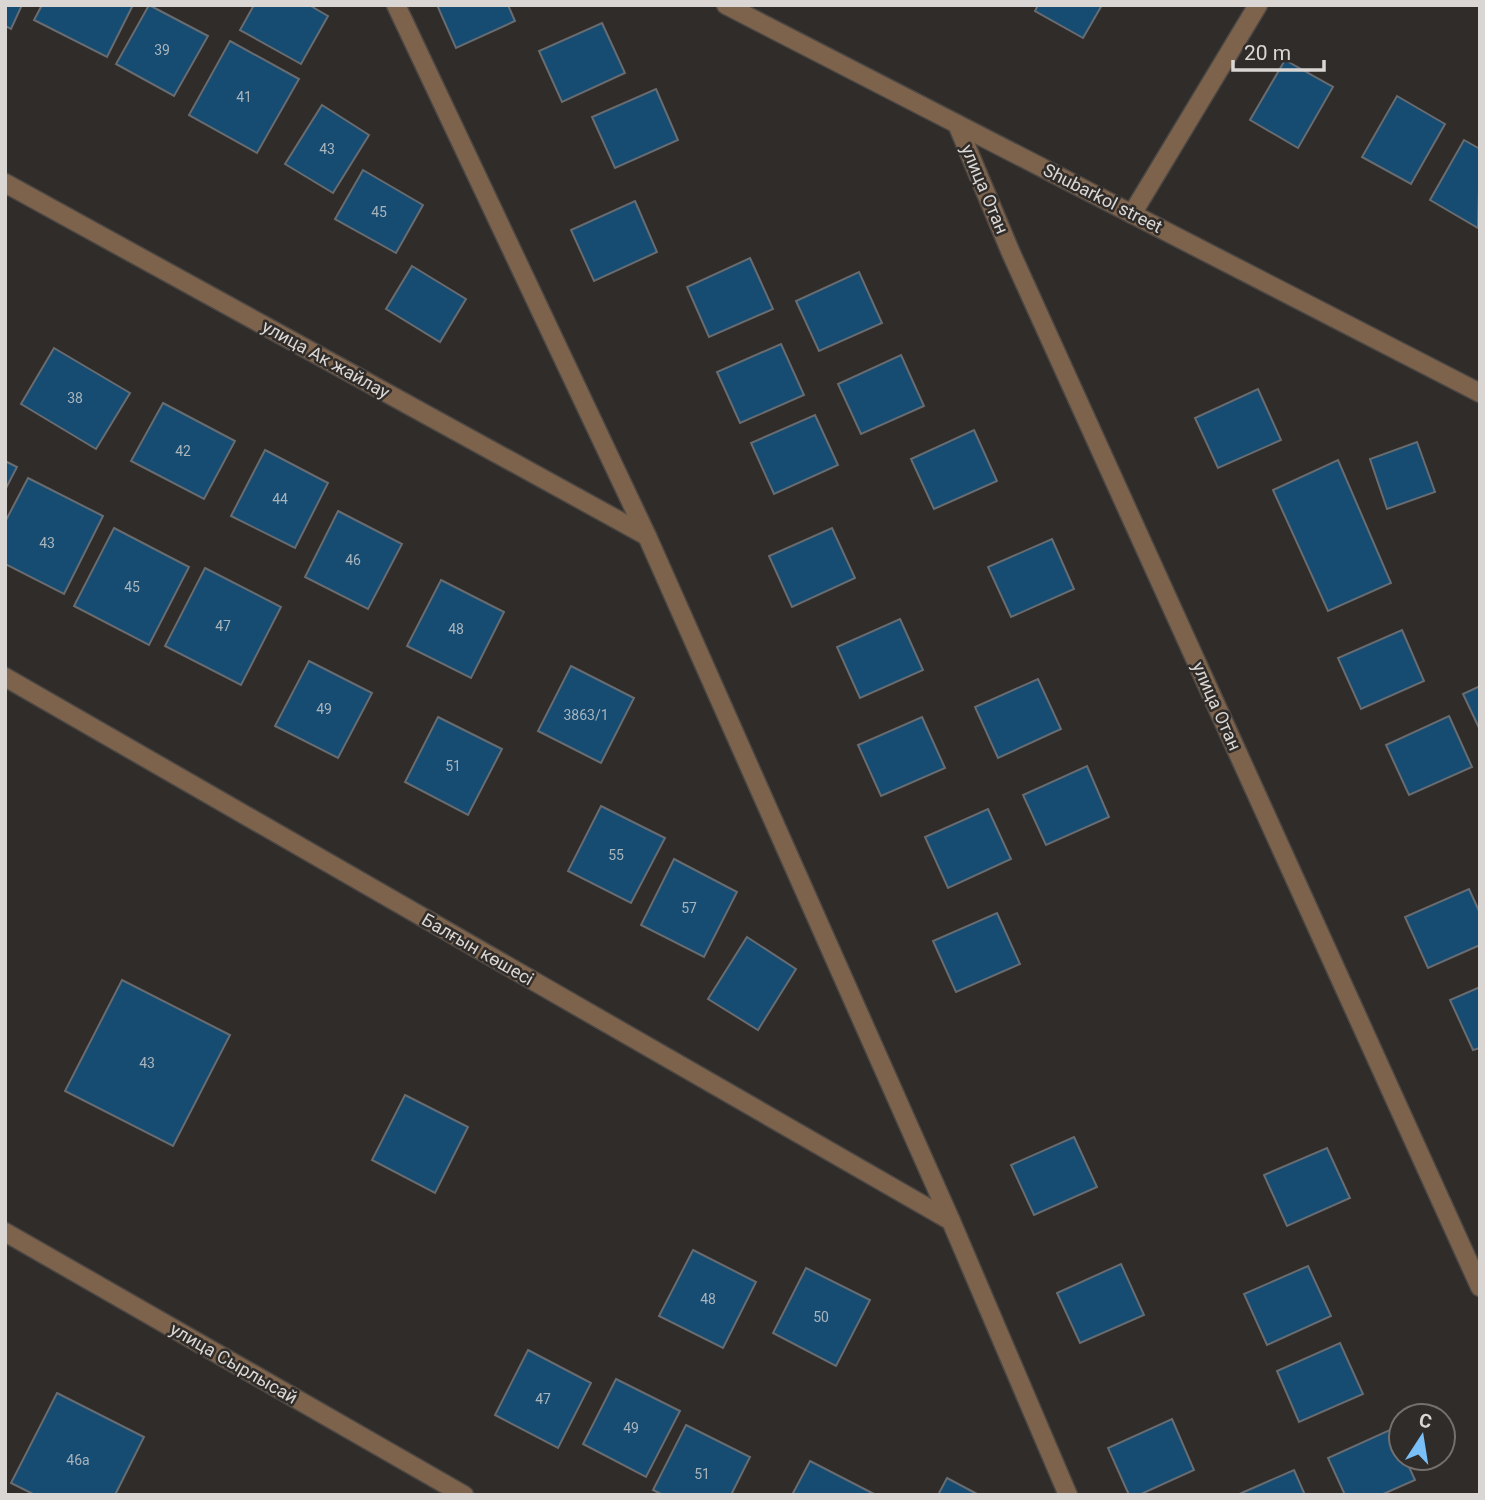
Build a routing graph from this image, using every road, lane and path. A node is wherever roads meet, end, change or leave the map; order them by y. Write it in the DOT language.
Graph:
graph roads {
  1 [pos="396,5"];
  2 [pos="726,5"];
  3 [pos="1258,5"];
  4 [pos="957,124"];
  5 [pos="5,183"];
  6 [pos="1132,214"];
  7 [pos="1480,393"];
  8 [pos="647,536"];
  9 [pos="5,677"];
  10 [pos="951,1221"];
  11 [pos="5,1232"];
  12 [pos="1480,1286"];
  13 [pos="464,1495"];
  14 [pos="1068,1495"];
  1 -- 8 [label="street"];
  2 -- 4 [label="street, Shubarkol street"];
  3 -- 6 [label="street"];
  4 -- 6 [label="street, Shubarkol street"];
  4 -- 12 [label="street, улица Отан"];
  5 -- 8 [label="street, улица Ак жайлау"];
  6 -- 7 [label="street, Shubarkol street"];
  8 -- 10 [label="street"];
  9 -- 10 [label="street, Балғын көшесі"];
  10 -- 14 [label="street"];
  11 -- 13 [label="street, улица Сырлысай"];
}
